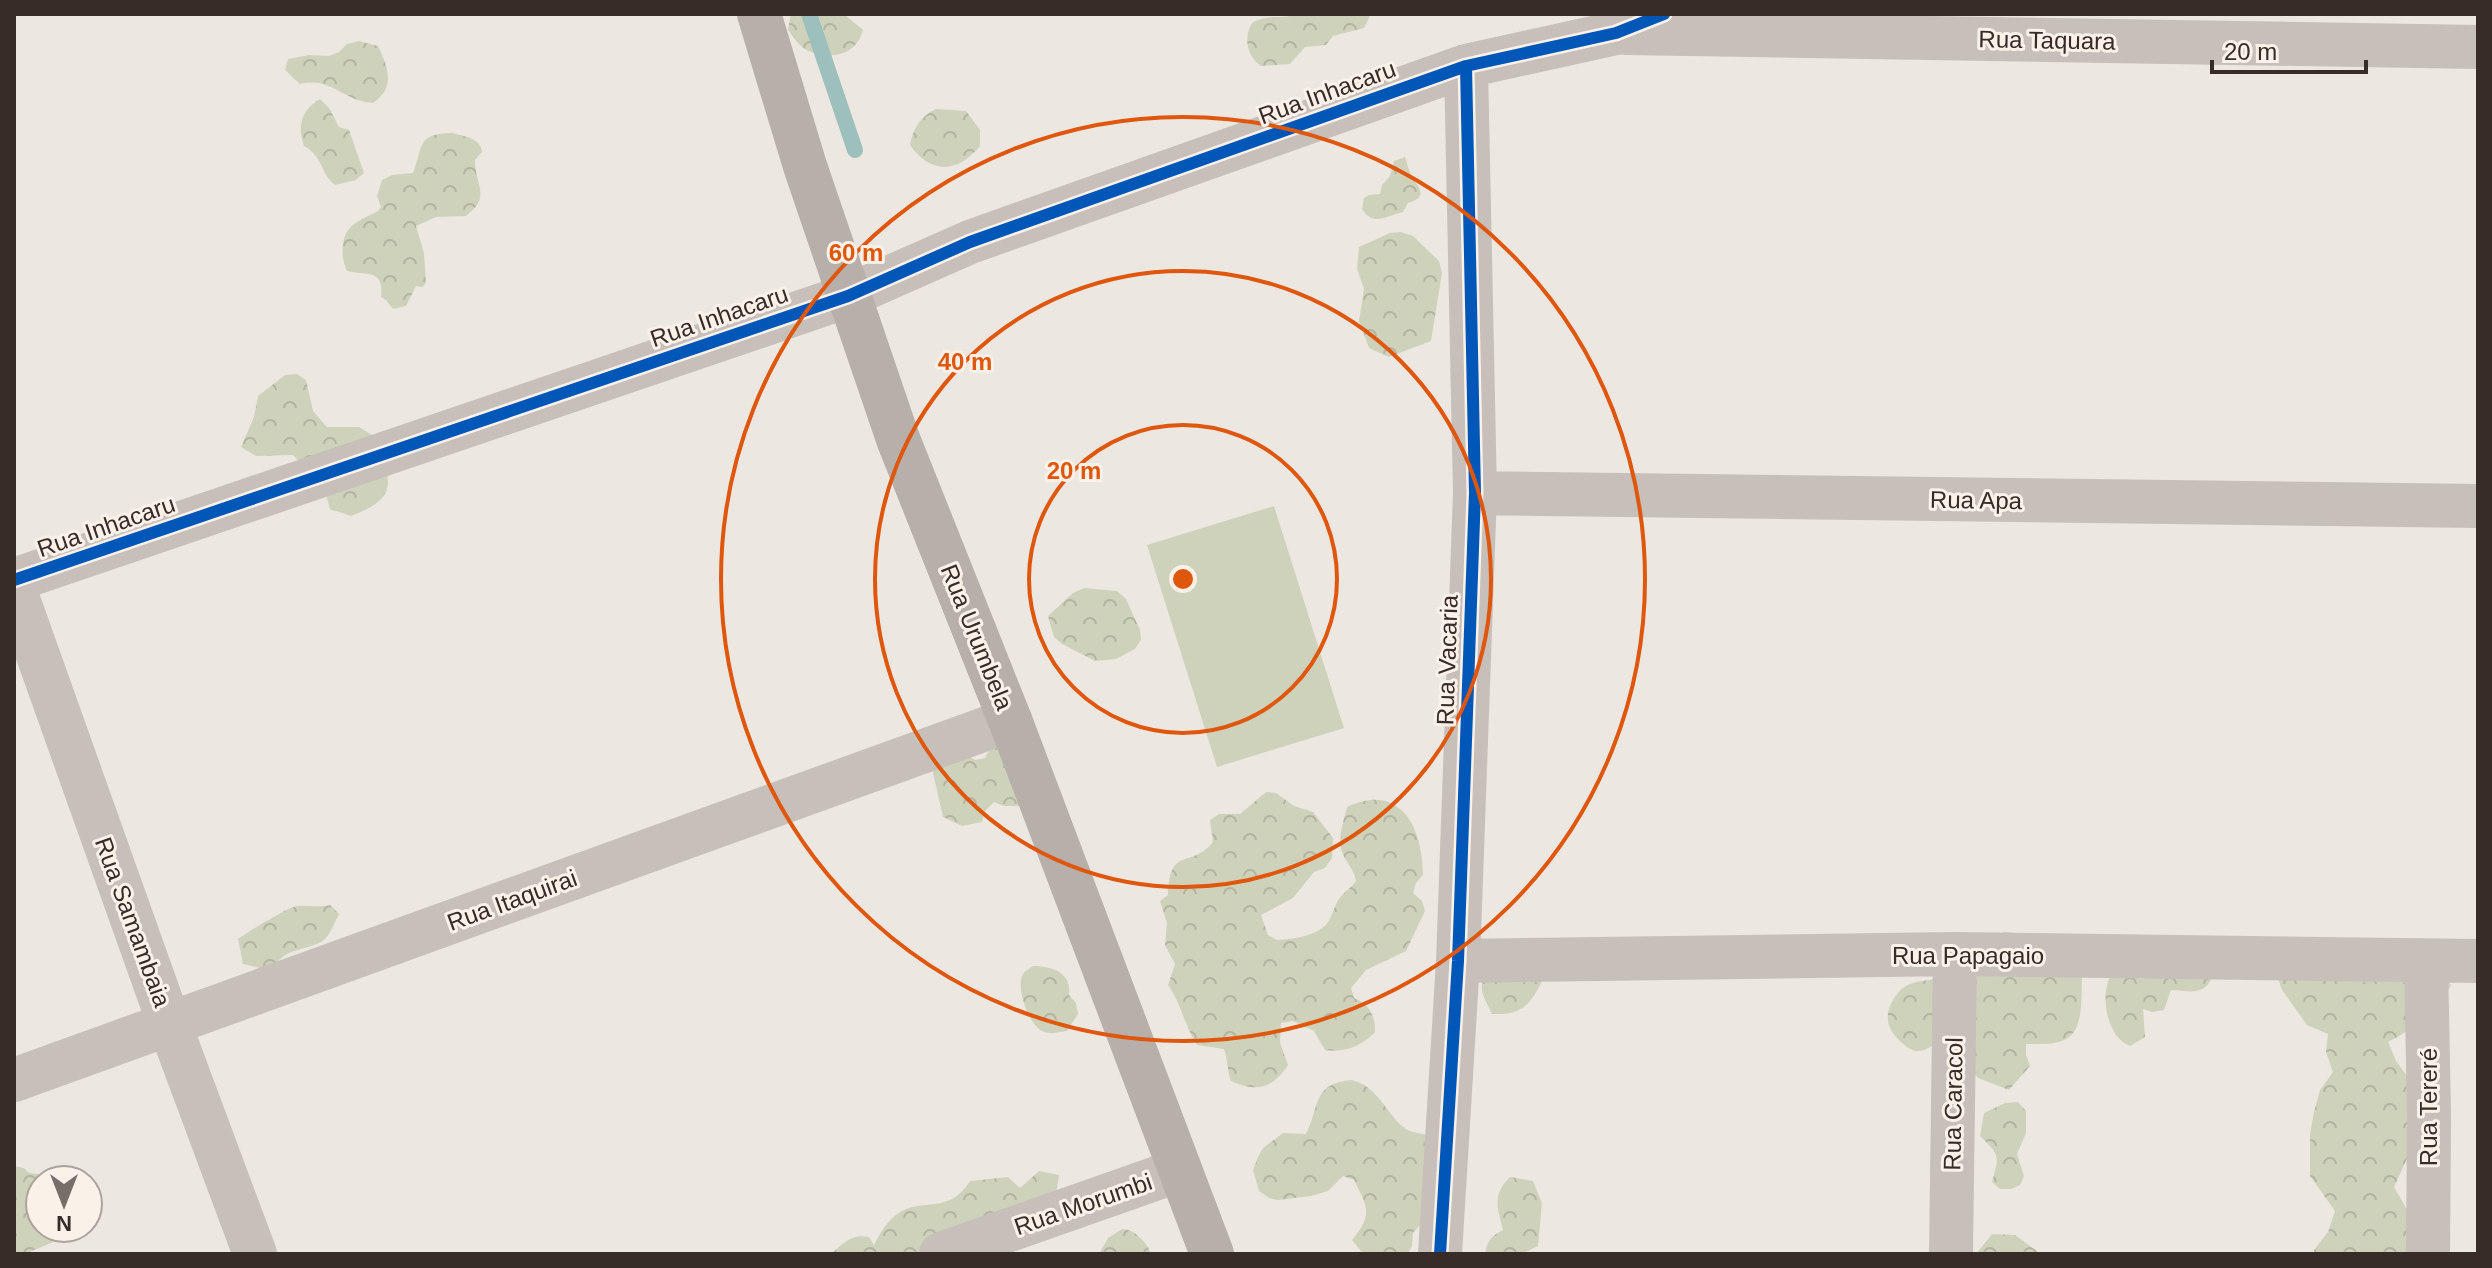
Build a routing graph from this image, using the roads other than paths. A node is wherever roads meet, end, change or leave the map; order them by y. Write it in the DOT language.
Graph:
graph roads {
  1 [pos="759,14"];
  2 [pos="1664,14"];
  3 [pos="1613,24"];
  4 [pos="2478,47"];
  5 [pos="1466,66"];
  6 [pos="848,296"];
  7 [pos="1475,493"];
  8 [pos="2478,506"];
  9 [pos="14,580"];
  10 [pos="14,588"];
  11 [pos="1010,720"];
  12 [pos="1955,954"];
  13 [pos="1458,961"];
  14 [pos="2426,961"];
  15 [pos="2478,961"];
  16 [pos="169,1023"];
  17 [pos="14,1080"];
  18 [pos="1180,1170"];
  19 [pos="255,1254"];
  20 [pos="941,1254"];
  21 [pos="1212,1254"];
  22 [pos="1440,1254"];
  23 [pos="1951,1254"];
  24 [pos="2428,1254"];
  1 -- 6 [label="main road, Rua Urumbela"];
  2 -- 3 [label="street, Rua Inhacaru"];
  3 -- 4 [label="street, Rua Taquara"];
  3 -- 5 [label="street, Rua Inhacaru"];
  5 -- 6 [label="street, Rua Inhacaru"];
  5 -- 7 [label="street, Rua Vacaria"];
  6 -- 9 [label="street, Rua Inhacaru"];
  6 -- 11 [label="main road, Rua Urumbela"];
  7 -- 8 [label="street, Rua Apa"];
  7 -- 13 [label="street, Rua Vacaria"];
  10 -- 16 [label="street, Rua Samambaia"];
  11 -- 16 [label="street, Rua Itaquirai"];
  11 -- 18 [label="main road, Rua Urumbela"];
  12 -- 13 [label="street, Rua Papagaio"];
  12 -- 14 [label="street, Rua Papagaio"];
  12 -- 23 [label="street, Rua Caracol"];
  13 -- 22 [label="street, Rua Vacaria"];
  14 -- 15 [label="street, Rua Papagaio"];
  14 -- 24 [label="street, Rua Tereré"];
  16 -- 17 [label="street, Rua Itaquirai"];
  16 -- 19 [label="street, Rua Samambaia"];
  18 -- 20 [label="street, Rua Morumbi"];
  18 -- 21 [label="main road, Rua Urumbela"];
}
